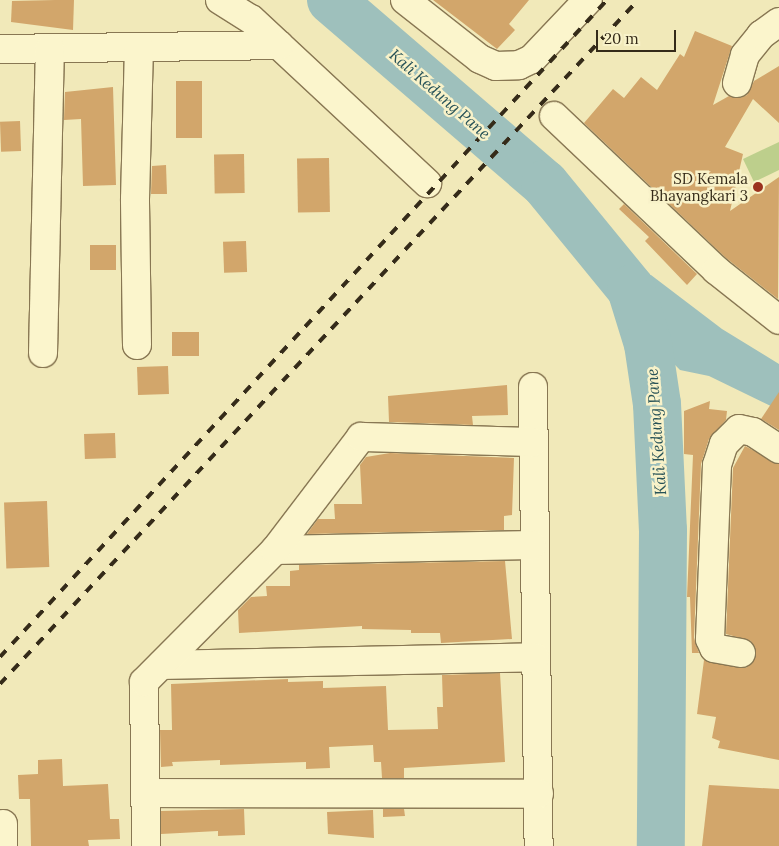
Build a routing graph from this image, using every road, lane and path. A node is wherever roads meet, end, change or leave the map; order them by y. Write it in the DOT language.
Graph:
graph roads {
  1 [pos="220,0"];
  2 [pos="405,0"];
  3 [pos="588,0"];
  4 [pos="779,22"];
  5 [pos="280,45"];
  6 [pos="139,47"];
  7 [pos="0,49"];
  8 [pos="50,49"];
  9 [pos="737,83"];
  10 [pos="554,116"];
  11 [pos="427,183"];
  12 [pos="779,320"];
  13 [pos="137,344"];
  14 [pos="43,353"];
  15 [pos="533,387"];
  16 [pos="533,442"];
  17 [pos="779,448"];
  18 [pos="532,544"];
  19 [pos="275,550"];
  20 [pos="741,653"];
  21 [pos="535,657"];
  22 [pos="162,664"];
  23 [pos="148,793"];
  24 [pos="539,794"];
  25 [pos="146,846"];
  26 [pos="539,846"];
  1 -- 5 [label="street"];
  2 -- 3 [label="street"];
  4 -- 9 [label="street"];
  5 -- 6 [label="street"];
  5 -- 11 [label="street"];
  6 -- 8 [label="street"];
  6 -- 13 [label="street"];
  7 -- 8 [label="street"];
  8 -- 14 [label="street"];
  10 -- 12 [label="street"];
  15 -- 16 [label="street"];
  16 -- 18 [label="street"];
  16 -- 19 [label="street"];
  17 -- 20 [label="street"];
  18 -- 19 [label="street"];
  18 -- 21 [label="street"];
  19 -- 22 [label="street"];
  21 -- 22 [label="street"];
  21 -- 24 [label="street"];
  22 -- 23 [label="street"];
  23 -- 24 [label="street"];
  23 -- 25 [label="street"];
  24 -- 26 [label="street"];
}
